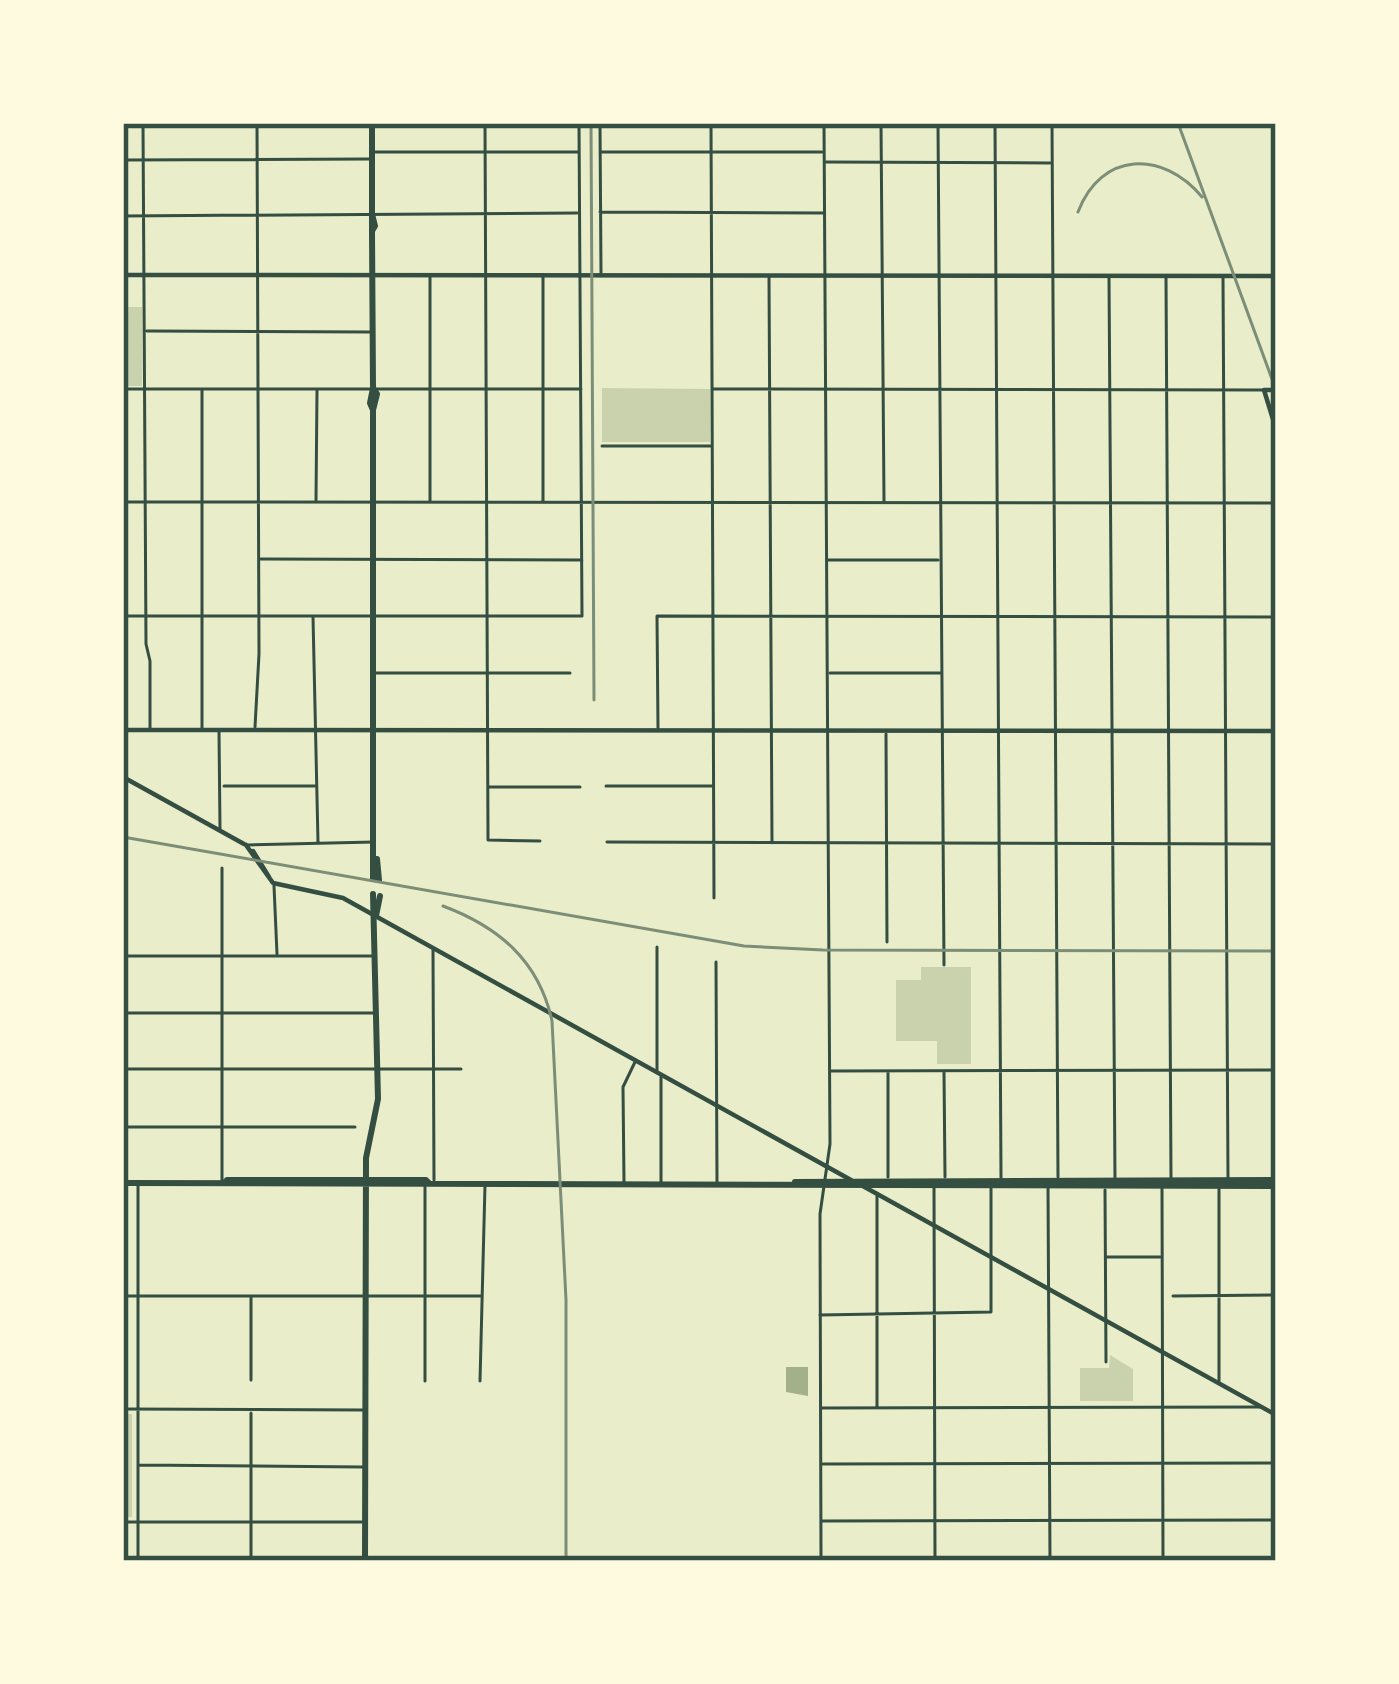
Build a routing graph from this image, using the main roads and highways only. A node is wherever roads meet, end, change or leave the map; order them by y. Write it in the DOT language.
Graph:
graph roads {
  1 [pos="372,123"];
  2 [pos="123,275"];
  3 [pos="372,275"];
  4 [pos="1276,276"];
  5 [pos="1276,390"];
  6 [pos="1276,428"];
  7 [pos="123,730"];
  8 [pos="375,730"];
  9 [pos="1276,731"];
  10 [pos="123,777"];
  11 [pos="376,879"];
  12 [pos="376,895"];
  13 [pos="376,916"];
  14 [pos="852,1180"];
  15 [pos="365,1183"];
  16 [pos="823,1183"];
  17 [pos="888,1183"];
  18 [pos="1276,1183"];
  19 [pos="123,1184"];
  20 [pos="863,1186"];
  21 [pos="1276,1213"];
  22 [pos="1276,1295"];
  23 [pos="1276,1332"];
  24 [pos="1276,1414"];
  25 [pos="365,1561"];
  1 -- 3 [label="main road"];
  2 -- 3 [label="main road"];
  3 -- 4 [label="main road"];
  3 -- 8 [label="main road"];
  5 -- 6 [label="main road"];
  7 -- 8 [label="main road"];
  8 -- 9 [label="main road"];
  8 -- 11 [label="main road"];
  10 -- 13 [label="main road"];
  12 -- 13 [label="main road"];
  13 -- 14 [label="main road"];
  13 -- 15 [label="main road"];
  14 -- 16 [label="main road"];
  14 -- 17 [label="main road"];
  14 -- 20 [label="main road"];
  15 -- 16 [label="main road"];
  15 -- 19 [label="main road"];
  15 -- 25 [label="main road"];
  16 -- 20 [label="main road"];
  17 -- 18 [label="main road"];
  17 -- 20 [label="main road"];
  20 -- 24 [label="main road"];
  21 -- 22 [label="main road"];
  22 -- 23 [label="main road"];
}
